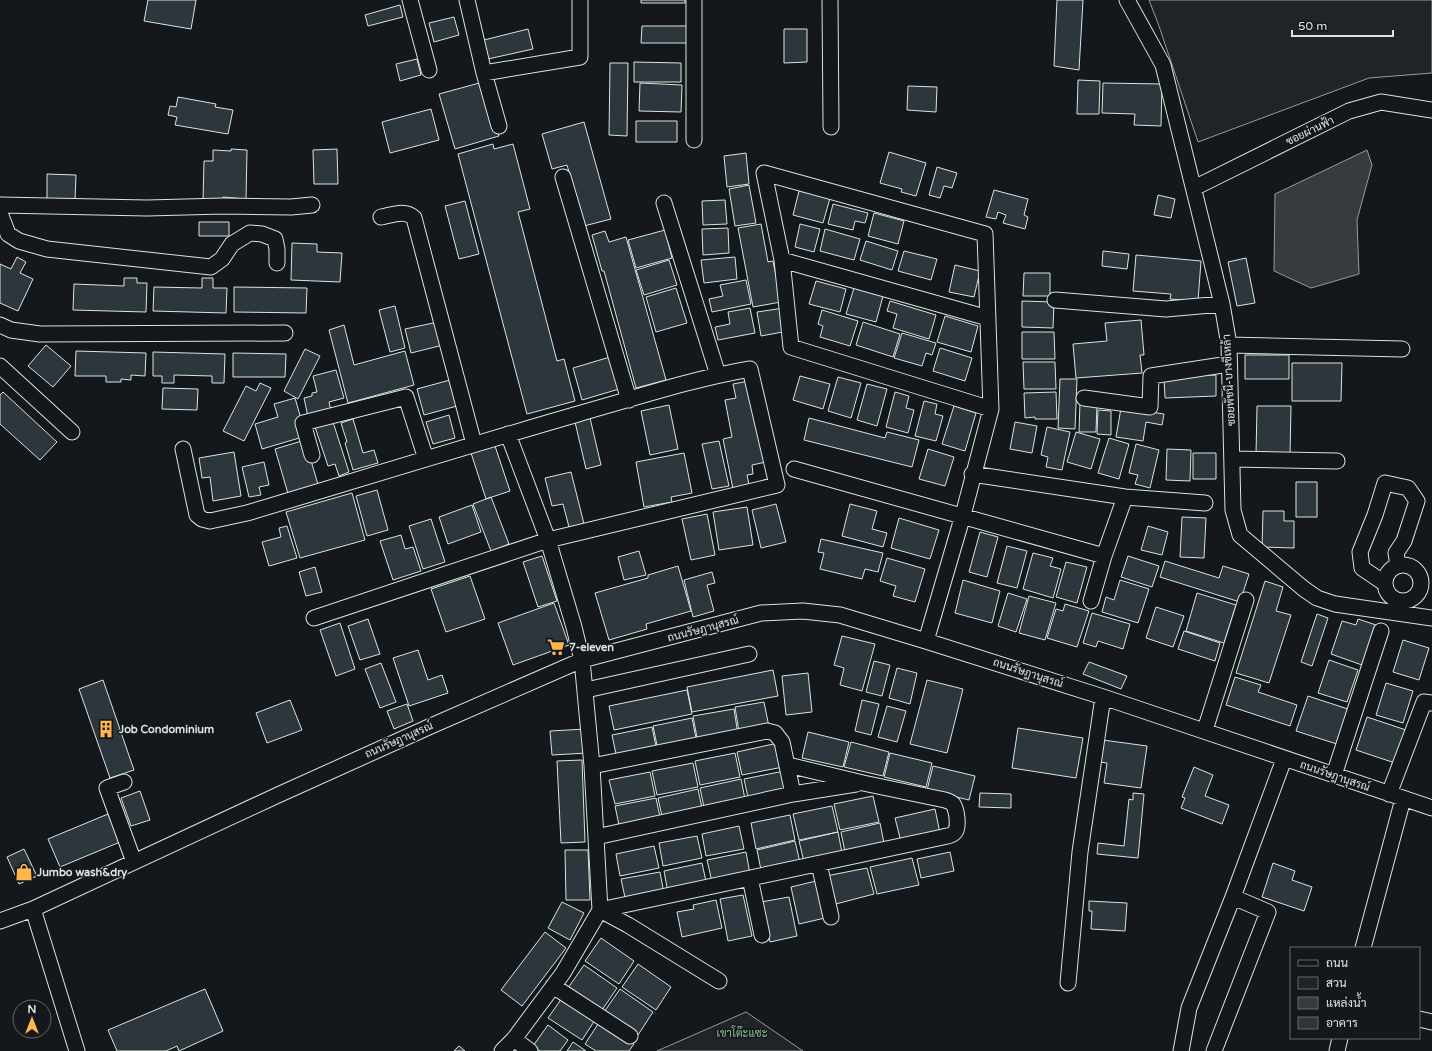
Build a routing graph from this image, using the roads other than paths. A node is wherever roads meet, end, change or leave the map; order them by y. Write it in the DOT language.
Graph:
graph roads {
  1 [pos="410,0"];
  2 [pos="467,0"];
  3 [pos="580,0"];
  4 [pos="694,0"];
  5 [pos="830,0"];
  6 [pos="1127,0"];
  7 [pos="429,70"];
  8 [pos="484,73"];
  9 [pos="1432,110"];
  10 [pos="499,126"];
  11 [pos="831,127"];
  12 [pos="694,140"];
  13 [pos="564,177"];
  14 [pos="1194,188"];
  15 [pos="664,203"];
  16 [pos="0,205"];
  17 [pos="312,205"];
  18 [pos="0,213"];
  19 [pos="381,217"];
  20 [pos="782,260"];
  21 [pos="277,263"];
  22 [pos="1055,300"];
  23 [pos="1222,304"];
  24 [pos="988,318"];
  25 [pos="0,325"];
  26 [pos="285,333"];
  27 [pos="1229,344"];
  28 [pos="1402,349"];
  29 [pos="1229,364"];
  30 [pos="0,366"];
  31 [pos="718,375"];
  32 [pos="1084,398"];
  33 [pos="629,400"];
  34 [pos="991,409"];
  35 [pos="72,432"];
  36 [pos="508,434"];
  37 [pos="474,444"];
  38 [pos="183,449"];
  39 [pos="312,455"];
  40 [pos="1232,458"];
  41 [pos="426,459"];
  42 [pos="1337,461"];
  43 [pos="794,469"];
  44 [pos="972,474"];
  45 [pos="1124,497"];
  46 [pos="1205,503"];
  47 [pos="962,515"];
  48 [pos="548,540"];
  49 [pos="1104,556"];
  50 [pos="1398,565"];
  51 [pos="1384,583"];
  52 [pos="1246,600"];
  53 [pos="1091,601"];
  54 [pos="1404,605"];
  55 [pos="314,618"];
  56 [pos="1432,618"];
  57 [pos="1381,631"];
  58 [pos="926,641"];
  59 [pos="749,654"];
  60 [pos="582,660"];
  61 [pos="586,690"];
  62 [pos="1103,697"];
  63 [pos="1432,703"];
  64 [pos="1205,730"];
  65 [pos="1284,759"];
  66 [pos="788,765"];
  67 [pos="592,766"];
  68 [pos="1334,775"];
  69 [pos="124,782"];
  70 [pos="863,783"];
  71 [pos="793,794"];
  72 [pos="1396,796"];
  73 [pos="1432,808"];
  74 [pos="596,837"];
  75 [pos="134,862"];
  76 [pos="819,864"];
  77 [pos="750,878"];
  78 [pos="1233,897"];
  79 [pos="34,909"];
  80 [pos="600,910"];
  81 [pos="831,917"];
  82 [pos="0,921"];
  83 [pos="762,935"];
  84 [pos="1363,947"];
  85 [pos="719,981"];
  86 [pos="1068,983"];
  87 [pos="554,986"];
  88 [pos="1420,1019"];
  89 [pos="1432,1022"];
  90 [pos="630,1036"];
  91 [pos="514,1039"];
  92 [pos="1340,1039"];
  93 [pos="1185,1050"];
  94 [pos="77,1051"];
  95 [pos="502,1051"];
  96 [pos="530,1051"];
  97 [pos="1214,1051"];
  98 [pos="1337,1051"];
  1 -- 7 [label="street"];
  2 -- 8 [label="street"];
  3 -- 8 [label="street"];
  4 -- 12 [label="street"];
  5 -- 11 [label="street"];
  6 -- 14 [label="street, ซอยพัชนี-บางชีเหล้า"];
  8 -- 10 [label="street"];
  9 -- 14 [label="street, ซอยผ่านฟ้า"];
  13 -- 33 [label="street"];
  14 -- 23 [label="street, ซอยพัชนี-บางชีเหล้า"];
  15 -- 31 [label="street"];
  16 -- 17 [label="street"];
  18 -- 21 [label="street"];
  19 -- 37 [label="street"];
  20 -- 24 [label="street"];
  20 -- 24 [label="street"];
  20 -- 34 [label="street"];
  22 -- 23 [label="street"];
  23 -- 27 [label="street, ซอยพัชนี-บางชีเหล้า"];
  24 -- 34 [label="street"];
  25 -- 26 [label="street"];
  27 -- 28 [label="street"];
  27 -- 29 [label="street, ซอยพัชนี-บางชีเหล้า"];
  29 -- 32 [label="street"];
  29 -- 40 [label="street, ซอยพัชนี-บางชีเหล้า"];
  30 -- 35 [label="street"];
  31 -- 33 [label="street"];
  31 -- 48 [label="street"];
  33 -- 36 [label="street"];
  34 -- 44 [label="street"];
  36 -- 37 [label="street"];
  36 -- 48 [label="street"];
  37 -- 41 [label="street"];
  38 -- 41 [label="street"];
  39 -- 41 [label="street"];
  40 -- 42 [label="street"];
  40 -- 54 [label="street, ซอยพัชนี-บางชีเหล้า"];
  43 -- 47 [label="street"];
  44 -- 45 [label="street"];
  44 -- 47 [label="street"];
  45 -- 46 [label="street"];
  45 -- 49 [label="street"];
  47 -- 49 [label="street"];
  47 -- 58 [label="street"];
  48 -- 55 [label="street"];
  48 -- 60 [label="street"];
  49 -- 53 [label="street"];
  50 -- 51 [label="street"];
  50 -- 51 [label="street"];
  50 -- 54 [label="street"];
  51 -- 54 [label="street"];
  52 -- 64 [label="street"];
  54 -- 56 [label="street, ซอยพัชนี-บางชีเหล้า"];
  57 -- 68 [label="street"];
  58 -- 60 [label="street, ถนนรัษฎานุสรณ์"];
  58 -- 62 [label="street, ถนนรัษฎานุสรณ์"];
  59 -- 61 [label="street"];
  60 -- 61 [label="street"];
  60 -- 75 [label="street, ถนนรัษฎานุสรณ์"];
  61 -- 67 [label="street"];
  62 -- 64 [label="street, ถนนรัษฎานุสรณ์"];
  62 -- 86 [label="street"];
  63 -- 72 [label="street"];
  64 -- 65 [label="street, ถนนรัษฎานุสรณ์"];
  65 -- 68 [label="street, ถนนรัษฎานุสรณ์"];
  65 -- 78 [label="street"];
  66 -- 67 [label="street"];
  66 -- 70 [label="street"];
  66 -- 71 [label="street"];
  67 -- 74 [label="street"];
  68 -- 72 [label="street, ถนนรัษฎานุสรณ์"];
  69 -- 75 [label="street"];
  70 -- 71 [label="street"];
  70 -- 76 [label="street"];
  71 -- 74 [label="street"];
  72 -- 73 [label="street, ถนนรัษฎานุสรณ์"];
  72 -- 84 [label="street"];
  74 -- 80 [label="street"];
  75 -- 79 [label="street, ถนนรัษฎานุสรณ์"];
  76 -- 77 [label="street"];
  76 -- 81 [label="street"];
  77 -- 80 [label="street"];
  77 -- 83 [label="street"];
  78 -- 93 [label="street"];
  78 -- 97 [label="street"];
  79 -- 82 [label="street, ถนนรัษฎานุสรณ์"];
  79 -- 94 [label="street"];
  80 -- 85 [label="street"];
  80 -- 87 [label="street"];
  87 -- 90 [label="street"];
  87 -- 91 [label="street"];
  88 -- 89 [label="street"];
  91 -- 95 [label="street"];
  91 -- 96 [label="street"];
  92 -- 98 [label="street"];
}
